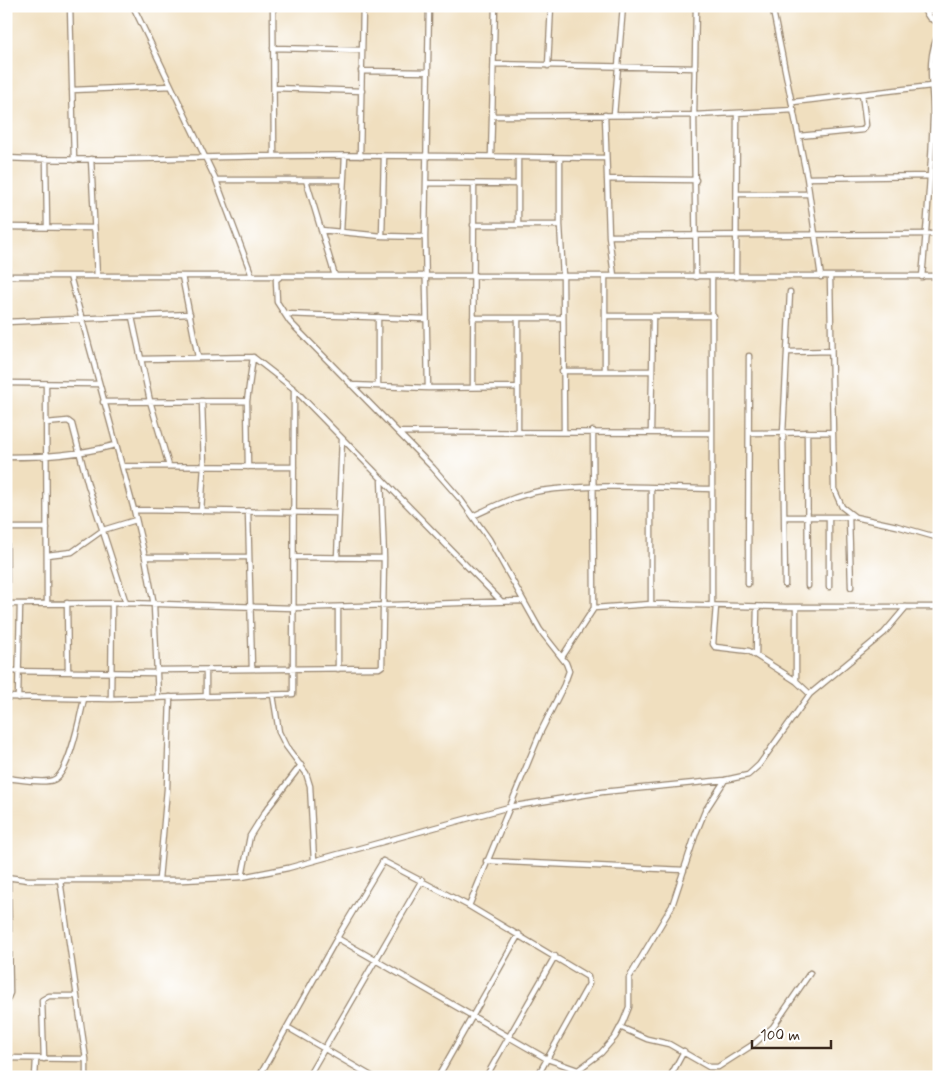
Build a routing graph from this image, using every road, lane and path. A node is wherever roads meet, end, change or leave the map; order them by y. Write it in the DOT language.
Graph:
graph roads {
  1 [pos="70,6"];
  2 [pos="133,6"];
  3 [pos="273,6"];
  4 [pos="363,6"];
  5 [pos="429,6"];
  6 [pos="495,6"];
  7 [pos="550,6"];
  8 [pos="623,6"];
  9 [pos="696,6"];
  10 [pos="772,6"];
  11 [pos="922,6"];
  12 [pos="939,22"];
  13 [pos="939,34"];
  14 [pos="273,48"];
  15 [pos="362,50"];
  16 [pos="494,64"];
  17 [pos="548,66"];
  18 [pos="619,68"];
  19 [pos="696,68"];
  20 [pos="361,70"];
  21 [pos="428,72"];
  22 [pos="172,86"];
  23 [pos="931,86"];
  24 [pos="275,88"];
  25 [pos="72,90"];
  26 [pos="362,90"];
  27 [pos="862,94"];
  28 [pos="793,102"];
  29 [pos="794,110"];
  30 [pos="737,113"];
  31 [pos="694,114"];
  32 [pos="936,114"];
  33 [pos="605,115"];
  34 [pos="614,115"];
  35 [pos="492,116"];
  36 [pos="799,136"];
  37 [pos="274,156"];
  38 [pos="345,156"];
  39 [pos="360,156"];
  40 [pos="384,156"];
  41 [pos="426,156"];
  42 [pos="492,156"];
  43 [pos="518,157"];
  44 [pos="6,158"];
  45 [pos="204,158"];
  46 [pos="560,158"];
  47 [pos="606,158"];
  48 [pos="46,160"];
  49 [pos="74,160"];
  50 [pos="91,160"];
  51 [pos="930,176"];
  52 [pos="806,178"];
  53 [pos="607,179"];
  54 [pos="216,180"];
  55 [pos="306,180"];
  56 [pos="343,180"];
  57 [pos="696,180"];
  58 [pos="426,183"];
  59 [pos="474,184"];
  60 [pos="518,184"];
  61 [pos="738,194"];
  62 [pos="809,194"];
  63 [pos="473,225"];
  64 [pos="518,225"];
  65 [pos="560,225"];
  66 [pos="6,227"];
  67 [pos="47,227"];
  68 [pos="94,228"];
  69 [pos="321,230"];
  70 [pos="341,232"];
  71 [pos="815,234"];
  72 [pos="939,234"];
  73 [pos="695,235"];
  74 [pos="737,235"];
  75 [pos="926,235"];
  76 [pos="382,236"];
  77 [pos="609,236"];
  78 [pos="425,237"];
  79 [pos="6,238"];
  80 [pos="7,276"];
  81 [pos="70,276"];
  82 [pos="97,276"];
  83 [pos="182,276"];
  84 [pos="252,276"];
  85 [pos="281,276"];
  86 [pos="335,276"];
  87 [pos="425,276"];
  88 [pos="472,276"];
  89 [pos="563,276"];
  90 [pos="605,276"];
  91 [pos="614,276"];
  92 [pos="712,276"];
  93 [pos="939,276"];
  94 [pos="696,277"];
  95 [pos="736,277"];
  96 [pos="821,277"];
  97 [pos="830,277"];
  98 [pos="922,277"];
  99 [pos="790,292"];
  100 [pos="190,314"];
  101 [pos="285,314"];
  102 [pos="605,316"];
  103 [pos="714,316"];
  104 [pos="132,317"];
  105 [pos="378,317"];
  106 [pos="653,317"];
  107 [pos="425,318"];
  108 [pos="473,318"];
  109 [pos="563,318"];
  110 [pos="80,319"];
  111 [pos="518,319"];
  112 [pos="6,322"];
  113 [pos="830,351"];
  114 [pos="789,352"];
  115 [pos="749,356"];
  116 [pos="198,357"];
  117 [pos="253,357"];
  118 [pos="142,359"];
  119 [pos="562,371"];
  120 [pos="605,371"];
  121 [pos="651,371"];
  122 [pos="6,383"];
  123 [pos="46,384"];
  124 [pos="98,384"];
  125 [pos="351,384"];
  126 [pos="378,386"];
  127 [pos="473,387"];
  128 [pos="518,387"];
  129 [pos="428,388"];
  130 [pos="294,389"];
  131 [pos="150,401"];
  132 [pos="247,401"];
  133 [pos="103,402"];
  134 [pos="202,402"];
  135 [pos="46,423"];
  136 [pos="518,431"];
  137 [pos="564,431"];
  138 [pos="593,431"];
  139 [pos="651,431"];
  140 [pos="398,432"];
  141 [pos="807,432"];
  142 [pos="832,432"];
  143 [pos="711,433"];
  144 [pos="750,433"];
  145 [pos="783,433"];
  146 [pos="342,439"];
  147 [pos="115,445"];
  148 [pos="80,454"];
  149 [pos="6,457"];
  150 [pos="45,457"];
  151 [pos="122,466"];
  152 [pos="169,466"];
  153 [pos="204,466"];
  154 [pos="248,467"];
  155 [pos="294,467"];
  156 [pos="381,478"];
  157 [pos="6,482"];
  158 [pos="592,488"];
  159 [pos="651,488"];
  160 [pos="712,489"];
  161 [pos="134,510"];
  162 [pos="201,511"];
  163 [pos="248,511"];
  164 [pos="295,512"];
  165 [pos="339,513"];
  166 [pos="473,516"];
  167 [pos="785,517"];
  168 [pos="809,517"];
  169 [pos="830,517"];
  170 [pos="849,517"];
  171 [pos="855,517"];
  172 [pos="136,520"];
  173 [pos="7,528"];
  174 [pos="47,528"];
  175 [pos="103,530"];
  176 [pos="939,538"];
  177 [pos="47,554"];
  178 [pos="145,557"];
  179 [pos="248,557"];
  180 [pos="294,557"];
  181 [pos="337,558"];
  182 [pos="384,558"];
  183 [pos="748,584"];
  184 [pos="785,584"];
  185 [pos="808,586"];
  186 [pos="829,587"];
  187 [pos="850,587"];
  188 [pos="522,601"];
  189 [pos="126,602"];
  190 [pos="501,602"];
  191 [pos="47,603"];
  192 [pos="67,603"];
  193 [pos="112,603"];
  194 [pos="6,604"];
  195 [pos="20,604"];
  196 [pos="652,604"];
  197 [pos="154,605"];
  198 [pos="383,606"];
  199 [pos="714,606"];
  200 [pos="757,606"];
  201 [pos="252,607"];
  202 [pos="338,607"];
  203 [pos="796,607"];
  204 [pos="906,607"];
  205 [pos="939,607"];
  206 [pos="294,608"];
  207 [pos="594,608"];
  208 [pos="756,655"];
  209 [pos="562,658"];
  210 [pos="252,669"];
  211 [pos="338,669"];
  212 [pos="294,670"];
  213 [pos="6,671"];
  214 [pos="20,671"];
  215 [pos="68,671"];
  216 [pos="206,671"];
  217 [pos="112,672"];
  218 [pos="157,672"];
  219 [pos="796,681"];
  220 [pos="810,694"];
  221 [pos="206,695"];
  222 [pos="273,695"];
  223 [pos="6,697"];
  224 [pos="170,697"];
  225 [pos="18,698"];
  226 [pos="158,698"];
  227 [pos="84,699"];
  228 [pos="111,699"];
  229 [pos="301,765"];
  230 [pos="6,778"];
  231 [pos="725,780"];
  232 [pos="509,808"];
  233 [pos="314,861"];
  234 [pos="486,861"];
  235 [pos="684,870"];
  236 [pos="7,877"];
  237 [pos="242,877"];
  238 [pos="159,879"];
  239 [pos="60,880"];
  240 [pos="422,880"];
  241 [pos="469,906"];
  242 [pos="8,934"];
  243 [pos="519,934"];
  244 [pos="337,938"];
  245 [pos="555,956"];
  246 [pos="375,960"];
  247 [pos="810,973"];
  248 [pos="77,996"];
  249 [pos="6,1002"];
  250 [pos="471,1015"];
  251 [pos="287,1027"];
  252 [pos="620,1027"];
  253 [pos="508,1037"];
  254 [pos="324,1048"];
  255 [pos="684,1051"];
  256 [pos="6,1058"];
  257 [pos="44,1059"];
  258 [pos="86,1059"];
  259 [pos="36,1060"];
  260 [pos="547,1060"];
  261 [pos="572,1070"];
  262 [pos="35,1077"];
  263 [pos="86,1077"];
  264 [pos="259,1077"];
  265 [pos="308,1077"];
  266 [pos="373,1077"];
  267 [pos="438,1077"];
  268 [pos="486,1077"];
  269 [pos="537,1077"];
  270 [pos="568,1077"];
  271 [pos="670,1077"];
  1 -- 25 [label="street"];
  2 -- 22 [label="street"];
  3 -- 14 [label="street"];
  4 -- 15 [label="street"];
  5 -- 21 [label="street"];
  6 -- 16 [label="street"];
  7 -- 17 [label="street"];
  8 -- 18 [label="street"];
  9 -- 19 [label="street"];
  10 -- 28 [label="street"];
  11 -- 12 [label="street"];
  13 -- 23 [label="street"];
  14 -- 15 [label="street"];
  14 -- 24 [label="street"];
  15 -- 20 [label="street"];
  16 -- 17 [label="street"];
  16 -- 35 [label="street"];
  17 -- 18 [label="street"];
  18 -- 19 [label="street"];
  18 -- 34 [label="street"];
  19 -- 31 [label="street"];
  20 -- 21 [label="street"];
  20 -- 26 [label="street"];
  21 -- 41 [label="street"];
  22 -- 25 [label="street"];
  22 -- 45 [label="street"];
  23 -- 27 [label="street"];
  23 -- 32 [label="street"];
  24 -- 26 [label="street"];
  24 -- 37 [label="street"];
  25 -- 49 [label="street"];
  26 -- 39 [label="street"];
  27 -- 28 [label="street"];
  27 -- 36 [label="street"];
  28 -- 29 [label="street"];
  29 -- 30 [label="street"];
  29 -- 36 [label="street"];
  30 -- 31 [label="street"];
  30 -- 61 [label="street"];
  31 -- 34 [label="street"];
  31 -- 57 [label="street"];
  32 -- 51 [label="street"];
  33 -- 34 [label="street"];
  33 -- 35 [label="street"];
  33 -- 47 [label="street"];
  35 -- 42 [label="street"];
  36 -- 52 [label="street"];
  37 -- 38 [label="street"];
  37 -- 45 [label="street"];
  38 -- 39 [label="street"];
  38 -- 56 [label="street"];
  39 -- 40 [label="street"];
  40 -- 41 [label="street"];
  40 -- 76 [label="street"];
  41 -- 42 [label="street"];
  41 -- 58 [label="street"];
  42 -- 43 [label="street"];
  43 -- 46 [label="street"];
  43 -- 60 [label="street"];
  44 -- 48 [label="street"];
  45 -- 50 [label="street"];
  45 -- 54 [label="street"];
  46 -- 47 [label="street"];
  46 -- 65 [label="street"];
  47 -- 53 [label="street"];
  48 -- 49 [label="street"];
  48 -- 67 [label="street"];
  49 -- 50 [label="street"];
  50 -- 68 [label="street"];
  51 -- 52 [label="street"];
  51 -- 75 [label="street"];
  52 -- 62 [label="street"];
  53 -- 57 [label="street"];
  53 -- 77 [label="street"];
  54 -- 55 [label="street"];
  54 -- 84 [label="street"];
  55 -- 56 [label="street"];
  55 -- 69 [label="street"];
  56 -- 70 [label="street"];
  57 -- 73 [label="street"];
  58 -- 59 [label="street"];
  58 -- 78 [label="street"];
  59 -- 60 [label="street"];
  59 -- 63 [label="street"];
  60 -- 64 [label="street"];
  61 -- 62 [label="street"];
  61 -- 74 [label="street"];
  62 -- 71 [label="street"];
  63 -- 64 [label="street"];
  63 -- 88 [label="street"];
  64 -- 65 [label="street"];
  65 -- 89 [label="street"];
  66 -- 67 [label="street"];
  67 -- 68 [label="street"];
  68 -- 82 [label="street"];
  69 -- 70 [label="street"];
  69 -- 86 [label="street"];
  70 -- 76 [label="street"];
  71 -- 74 [label="street"];
  71 -- 75 [label="street"];
  71 -- 96 [label="street"];
  72 -- 75 [label="street"];
  73 -- 74 [label="street"];
  73 -- 77 [label="street"];
  73 -- 94 [label="street"];
  74 -- 95 [label="street"];
  75 -- 98 [label="street"];
  76 -- 78 [label="street"];
  77 -- 91 [label="street"];
  78 -- 87 [label="street"];
  79 -- 80 [label="street"];
  80 -- 81 [label="street"];
  81 -- 82 [label="street"];
  81 -- 110 [label="street"];
  82 -- 83 [label="street"];
  83 -- 84 [label="street"];
  83 -- 100 [label="street"];
  84 -- 85 [label="street"];
  85 -- 86 [label="street"];
  85 -- 101 [label="street"];
  86 -- 87 [label="street"];
  87 -- 88 [label="street"];
  87 -- 107 [label="street"];
  88 -- 89 [label="street"];
  88 -- 108 [label="street"];
  89 -- 90 [label="street"];
  89 -- 109 [label="street"];
  90 -- 91 [label="street"];
  90 -- 102 [label="street"];
  91 -- 94 [label="street"];
  92 -- 94 [label="street"];
  92 -- 95 [label="street"];
  92 -- 103 [label="street"];
  93 -- 98 [label="street"];
  95 -- 96 [label="street"];
  96 -- 97 [label="street"];
  97 -- 98 [label="street"];
  97 -- 113 [label="street"];
  99 -- 114 [label="street"];
  100 -- 104 [label="street"];
  100 -- 116 [label="street"];
  101 -- 105 [label="street"];
  101 -- 125 [label="street"];
  102 -- 106 [label="street"];
  102 -- 120 [label="street"];
  103 -- 106 [label="street"];
  103 -- 143 [label="street"];
  104 -- 110 [label="street"];
  104 -- 118 [label="street"];
  105 -- 107 [label="street"];
  105 -- 126 [label="street"];
  106 -- 121 [label="street"];
  107 -- 129 [label="street"];
  108 -- 111 [label="street"];
  108 -- 127 [label="street"];
  109 -- 111 [label="street"];
  109 -- 119 [label="street"];
  110 -- 112 [label="street"];
  110 -- 124 [label="street"];
  111 -- 128 [label="street"];
  113 -- 114 [label="street"];
  113 -- 142 [label="street"];
  114 -- 145 [label="street"];
  115 -- 144 [label="street"];
  116 -- 117 [label="street"];
  116 -- 118 [label="street"];
  117 -- 130 [label="street"];
  117 -- 132 [label="street"];
  118 -- 131 [label="street"];
  119 -- 120 [label="street"];
  119 -- 137 [label="street"];
  120 -- 121 [label="street"];
  121 -- 139 [label="street"];
  122 -- 123 [label="street"];
  123 -- 124 [label="street"];
  123 -- 135 [label="street"];
  124 -- 133 [label="street"];
  125 -- 126 [label="street"];
  125 -- 140 [label="street"];
  126 -- 129 [label="street"];
  127 -- 128 [label="street"];
  127 -- 129 [label="street"];
  128 -- 136 [label="street"];
  130 -- 146 [label="street"];
  130 -- 155 [label="street"];
  131 -- 133 [label="street"];
  131 -- 134 [label="street"];
  131 -- 152 [label="street"];
  132 -- 134 [label="street"];
  132 -- 154 [label="street"];
  133 -- 147 [label="street"];
  134 -- 153 [label="street"];
  135 -- 148 [label="street"];
  135 -- 150 [label="street"];
  136 -- 137 [label="street"];
  136 -- 140 [label="street"];
  137 -- 138 [label="street"];
  138 -- 139 [label="street"];
  138 -- 158 [label="street"];
  139 -- 143 [label="street"];
  140 -- 166 [label="street"];
  141 -- 142 [label="street"];
  141 -- 145 [label="street"];
  141 -- 168 [label="street"];
  142 -- 171 [label="street"];
  143 -- 160 [label="street"];
  144 -- 145 [label="street"];
  144 -- 183 [label="street"];
  145 -- 167 [label="street"];
  146 -- 156 [label="street"];
  146 -- 165 [label="street"];
  147 -- 148 [label="street"];
  147 -- 151 [label="street"];
  148 -- 150 [label="street"];
  148 -- 175 [label="street"];
  149 -- 150 [label="street"];
  150 -- 174 [label="street"];
  151 -- 152 [label="street"];
  151 -- 161 [label="street"];
  152 -- 153 [label="street"];
  153 -- 154 [label="street"];
  153 -- 162 [label="street"];
  154 -- 155 [label="street"];
  155 -- 164 [label="street"];
  156 -- 182 [label="street"];
  156 -- 190 [label="street"];
  157 -- 173 [label="street"];
  158 -- 159 [label="street"];
  158 -- 166 [label="street"];
  158 -- 207 [label="street"];
  159 -- 160 [label="street"];
  159 -- 196 [label="street"];
  160 -- 199 [label="street"];
  161 -- 162 [label="street"];
  161 -- 172 [label="street"];
  162 -- 163 [label="street"];
  163 -- 164 [label="street"];
  163 -- 179 [label="street"];
  164 -- 165 [label="street"];
  164 -- 180 [label="street"];
  165 -- 181 [label="street"];
  166 -- 188 [label="street"];
  167 -- 168 [label="street"];
  167 -- 184 [label="street"];
  168 -- 169 [label="street"];
  168 -- 185 [label="street"];
  169 -- 170 [label="street"];
  169 -- 186 [label="street"];
  170 -- 171 [label="street"];
  170 -- 187 [label="street"];
  171 -- 176 [label="street"];
  172 -- 175 [label="street"];
  172 -- 178 [label="street"];
  173 -- 174 [label="street"];
  173 -- 194 [label="street"];
  174 -- 177 [label="street"];
  175 -- 177 [label="street"];
  175 -- 189 [label="street"];
  177 -- 191 [label="street"];
  178 -- 179 [label="street"];
  178 -- 197 [label="street"];
  179 -- 201 [label="street"];
  180 -- 181 [label="street"];
  180 -- 206 [label="street"];
  181 -- 182 [label="street"];
  182 -- 198 [label="street"];
  188 -- 190 [label="street"];
  188 -- 209 [label="street"];
  189 -- 193 [label="street"];
  189 -- 197 [label="street"];
  190 -- 198 [label="street"];
  191 -- 192 [label="street"];
  191 -- 195 [label="street"];
  192 -- 193 [label="street"];
  192 -- 215 [label="street"];
  193 -- 217 [label="street"];
  194 -- 195 [label="street"];
  195 -- 214 [label="street"];
  196 -- 199 [label="street"];
  196 -- 207 [label="street"];
  197 -- 201 [label="street"];
  197 -- 218 [label="street"];
  198 -- 202 [label="street"];
  198 -- 211 [label="street"];
  199 -- 200 [label="street"];
  199 -- 208 [label="street"];
  200 -- 203 [label="street"];
  200 -- 208 [label="street"];
  201 -- 206 [label="street"];
  201 -- 210 [label="street"];
  202 -- 206 [label="street"];
  202 -- 211 [label="street"];
  203 -- 204 [label="street"];
  203 -- 219 [label="street"];
  204 -- 205 [label="street"];
  204 -- 220 [label="street"];
  206 -- 212 [label="street"];
  207 -- 209 [label="street"];
  208 -- 219 [label="street"];
  209 -- 232 [label="street"];
  210 -- 212 [label="street"];
  210 -- 216 [label="street"];
  211 -- 212 [label="street"];
  212 -- 222 [label="street"];
  213 -- 214 [label="street"];
  214 -- 215 [label="street"];
  214 -- 225 [label="street"];
  215 -- 217 [label="street"];
  216 -- 218 [label="street"];
  216 -- 221 [label="street"];
  217 -- 218 [label="street"];
  217 -- 228 [label="street"];
  218 -- 226 [label="street"];
  219 -- 220 [label="street"];
  220 -- 231 [label="street"];
  221 -- 222 [label="street"];
  221 -- 224 [label="street"];
  222 -- 229 [label="street"];
  223 -- 225 [label="street"];
  224 -- 226 [label="street"];
  224 -- 238 [label="street"];
  225 -- 227 [label="street"];
  226 -- 228 [label="street"];
  227 -- 228 [label="street"];
  227 -- 230 [label="street"];
  229 -- 233 [label="street"];
  229 -- 237 [label="street"];
  231 -- 232 [label="street"];
  231 -- 235 [label="street"];
  232 -- 233 [label="street"];
  232 -- 234 [label="street"];
  233 -- 237 [label="street"];
  234 -- 235 [label="street"];
  234 -- 241 [label="street"];
  235 -- 252 [label="street"];
  236 -- 239 [label="street"];
  236 -- 242 [label="street"];
  237 -- 238 [label="street"];
  238 -- 239 [label="street"];
  239 -- 248 [label="street"];
  240 -- 241 [label="street"];
  240 -- 244 [label="street"];
  240 -- 246 [label="street"];
  241 -- 243 [label="street"];
  242 -- 249 [label="street"];
  243 -- 245 [label="street"];
  243 -- 250 [label="street"];
  244 -- 246 [label="street"];
  244 -- 251 [label="street"];
  245 -- 253 [label="street"];
  245 -- 260 [label="street"];
  246 -- 250 [label="street"];
  246 -- 254 [label="street"];
  247 -- 255 [label="street"];
  248 -- 257 [label="street"];
  248 -- 258 [label="street"];
  250 -- 253 [label="street"];
  250 -- 267 [label="street"];
  251 -- 254 [label="street"];
  251 -- 264 [label="street"];
  252 -- 255 [label="street"];
  252 -- 261 [label="street"];
  253 -- 260 [label="street"];
  253 -- 268 [label="street"];
  254 -- 265 [label="street"];
  254 -- 266 [label="street"];
  255 -- 271 [label="street"];
  256 -- 259 [label="street"];
  257 -- 258 [label="street"];
  257 -- 259 [label="street"];
  258 -- 263 [label="street"];
  259 -- 262 [label="street"];
  260 -- 261 [label="street"];
  260 -- 269 [label="street"];
  261 -- 270 [label="street"];
}
